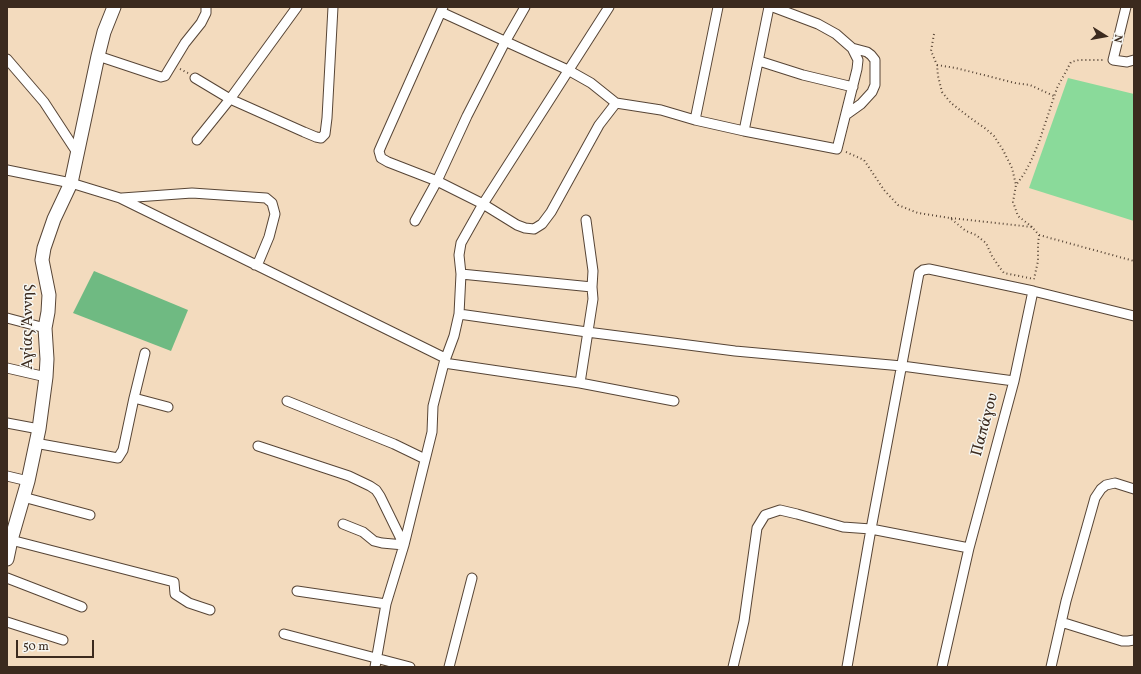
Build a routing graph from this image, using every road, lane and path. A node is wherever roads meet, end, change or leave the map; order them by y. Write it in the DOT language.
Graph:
graph roads {
  1 [pos="114,7"];
  2 [pos="206,7"];
  3 [pos="297,7"];
  4 [pos="333,7"];
  5 [pos="525,7"];
  6 [pos="609,7"];
  7 [pos="718,7"];
  8 [pos="769,7"];
  9 [pos="773,7"];
  10 [pos="1126,7"];
  11 [pos="442,9"];
  12 [pos="934,34"];
  13 [pos="505,42"];
  14 [pos="852,48"];
  15 [pos="98,56"];
  16 [pos="7,59"];
  17 [pos="1113,60"];
  18 [pos="1134,60"];
  19 [pos="759,61"];
  20 [pos="172,64"];
  21 [pos="937,66"];
  22 [pos="568,70"];
  23 [pos="195,78"];
  24 [pos="853,87"];
  25 [pos="1054,96"];
  26 [pos="230,99"];
  27 [pos="616,103"];
  28 [pos="847,114"];
  29 [pos="695,120"];
  30 [pos="744,132"];
  31 [pos="197,140"];
  32 [pos="838,149"];
  33 [pos="78,154"];
  34 [pos="7,170"];
  35 [pos="437,182"];
  36 [pos="71,183"];
  37 [pos="1016,185"];
  38 [pos="120,198"];
  39 [pos="483,204"];
  40 [pos="950,218"];
  41 [pos="586,220"];
  42 [pos="415,221"];
  43 [pos="1032,227"];
  44 [pos="1039,235"];
  45 [pos="1134,261"];
  46 [pos="255,265"];
  47 [pos="461,274"];
  48 [pos="1034,279"];
  49 [pos="592,288"];
  50 [pos="1033,291"];
  51 [pos="460,314"];
  52 [pos="1134,316"];
  53 [pos="7,318"];
  54 [pos="45,328"];
  55 [pos="587,332"];
  56 [pos="145,353"];
  57 [pos="444,361"];
  58 [pos="902,366"];
  59 [pos="7,368"];
  60 [pos="46,378"];
  61 [pos="1014,381"];
  62 [pos="580,383"];
  63 [pos="134,398"];
  64 [pos="287,400"];
  65 [pos="674,401"];
  66 [pos="168,407"];
  67 [pos="7,423"];
  68 [pos="38,429"];
  69 [pos="35,442"];
  70 [pos="258,446"];
  71 [pos="425,459"];
  72 [pos="7,476"];
  73 [pos="28,481"];
  74 [pos="1134,489"];
  75 [pos="23,497"];
  76 [pos="90,515"];
  77 [pos="343,524"];
  78 [pos="871,529"];
  79 [pos="9,539"];
  80 [pos="404,545"];
  81 [pos="969,548"];
  82 [pos="7,558"];
  83 [pos="7,578"];
  84 [pos="472,578"];
  85 [pos="297,591"];
  86 [pos="386,604"];
  87 [pos="82,607"];
  88 [pos="210,610"];
  89 [pos="7,622"];
  90 [pos="1061,622"];
  91 [pos="284,634"];
  92 [pos="63,640"];
  93 [pos="1134,640"];
  94 [pos="376,663"];
  95 [pos="410,667"];
  96 [pos="449,667"];
  97 [pos="733,667"];
  98 [pos="847,667"];
  99 [pos="942,667"];
  100 [pos="1051,667"];
  1 -- 15 [label="street, Αγίας Άννης"];
  2 -- 20 [label="street"];
  3 -- 26 [label="street"];
  4 -- 26 [label="street"];
  5 -- 13 [label="street"];
  6 -- 22 [label="street"];
  7 -- 29 [label="street"];
  8 -- 19 [label="street"];
  9 -- 14 [label="street"];
  10 -- 17 [label="street"];
  11 -- 13 [label="street"];
  11 -- 35 [label="street"];
  12 -- 21 [label="path"];
  13 -- 22 [label="street"];
  13 -- 35 [label="street"];
  14 -- 24 [label="street"];
  14 -- 28 [label="street"];
  15 -- 20 [label="street"];
  15 -- 33 [label="street, Αγίας Άννης"];
  16 -- 33 [label="street"];
  17 -- 18 [label="street"];
  17 -- 25 [label="path"];
  19 -- 24 [label="street"];
  19 -- 30 [label="street"];
  20 -- 23 [label="path"];
  21 -- 25 [label="path"];
  21 -- 37 [label="path"];
  22 -- 27 [label="street"];
  22 -- 39 [label="street"];
  23 -- 26 [label="street"];
  24 -- 28 [label="street"];
  25 -- 37 [label="path"];
  26 -- 31 [label="street"];
  27 -- 29 [label="street"];
  27 -- 39 [label="street"];
  28 -- 32 [label="street"];
  29 -- 30 [label="street"];
  30 -- 32 [label="street"];
  32 -- 40 [label="path"];
  33 -- 36 [label="street, Αγίας Άννης"];
  34 -- 36 [label="street"];
  35 -- 39 [label="street"];
  35 -- 42 [label="street"];
  36 -- 38 [label="street"];
  36 -- 54 [label="street, Αγίας Άννης"];
  37 -- 43 [label="path"];
  38 -- 46 [label="street"];
  38 -- 46 [label="street"];
  39 -- 47 [label="street"];
  40 -- 43 [label="path"];
  40 -- 48 [label="path"];
  41 -- 49 [label="street"];
  43 -- 44 [label="path"];
  44 -- 45 [label="path"];
  44 -- 48 [label="path"];
  46 -- 57 [label="street"];
  47 -- 49 [label="street"];
  47 -- 51 [label="street"];
  48 -- 50 [label="path"];
  49 -- 55 [label="street"];
  50 -- 52 [label="street"];
  50 -- 58 [label="street"];
  50 -- 61 [label="street, Παπάγου"];
  51 -- 55 [label="street"];
  51 -- 57 [label="street"];
  53 -- 54 [label="street"];
  54 -- 60 [label="street, Αγίας Άννης"];
  55 -- 58 [label="street"];
  55 -- 62 [label="street"];
  56 -- 63 [label="street"];
  57 -- 62 [label="street"];
  57 -- 71 [label="street"];
  58 -- 61 [label="street"];
  58 -- 78 [label="street"];
  59 -- 60 [label="street"];
  60 -- 68 [label="street, Αγίας Άννης"];
  61 -- 81 [label="street, Παπάγου"];
  62 -- 65 [label="street"];
  63 -- 66 [label="street"];
  63 -- 69 [label="street"];
  64 -- 71 [label="street"];
  67 -- 68 [label="street"];
  68 -- 69 [label="street, Αγίας Άννης"];
  69 -- 73 [label="street, Αγίας Άννης"];
  70 -- 80 [label="street"];
  71 -- 80 [label="street"];
  72 -- 73 [label="street"];
  73 -- 75 [label="street, Αγίας Άννης"];
  74 -- 90 [label="street"];
  75 -- 76 [label="street"];
  75 -- 79 [label="street, Αγίας Άννης"];
  77 -- 80 [label="street"];
  78 -- 81 [label="street"];
  78 -- 97 [label="street"];
  78 -- 98 [label="street"];
  79 -- 82 [label="street, Αγίας Άννης"];
  79 -- 88 [label="street"];
  80 -- 86 [label="street"];
  81 -- 99 [label="street, Παπάγου"];
  83 -- 87 [label="street"];
  84 -- 96 [label="street"];
  85 -- 86 [label="street"];
  86 -- 94 [label="street"];
  89 -- 92 [label="street"];
  90 -- 93 [label="street"];
  90 -- 100 [label="street"];
  91 -- 94 [label="street"];
  94 -- 95 [label="street"];
}
